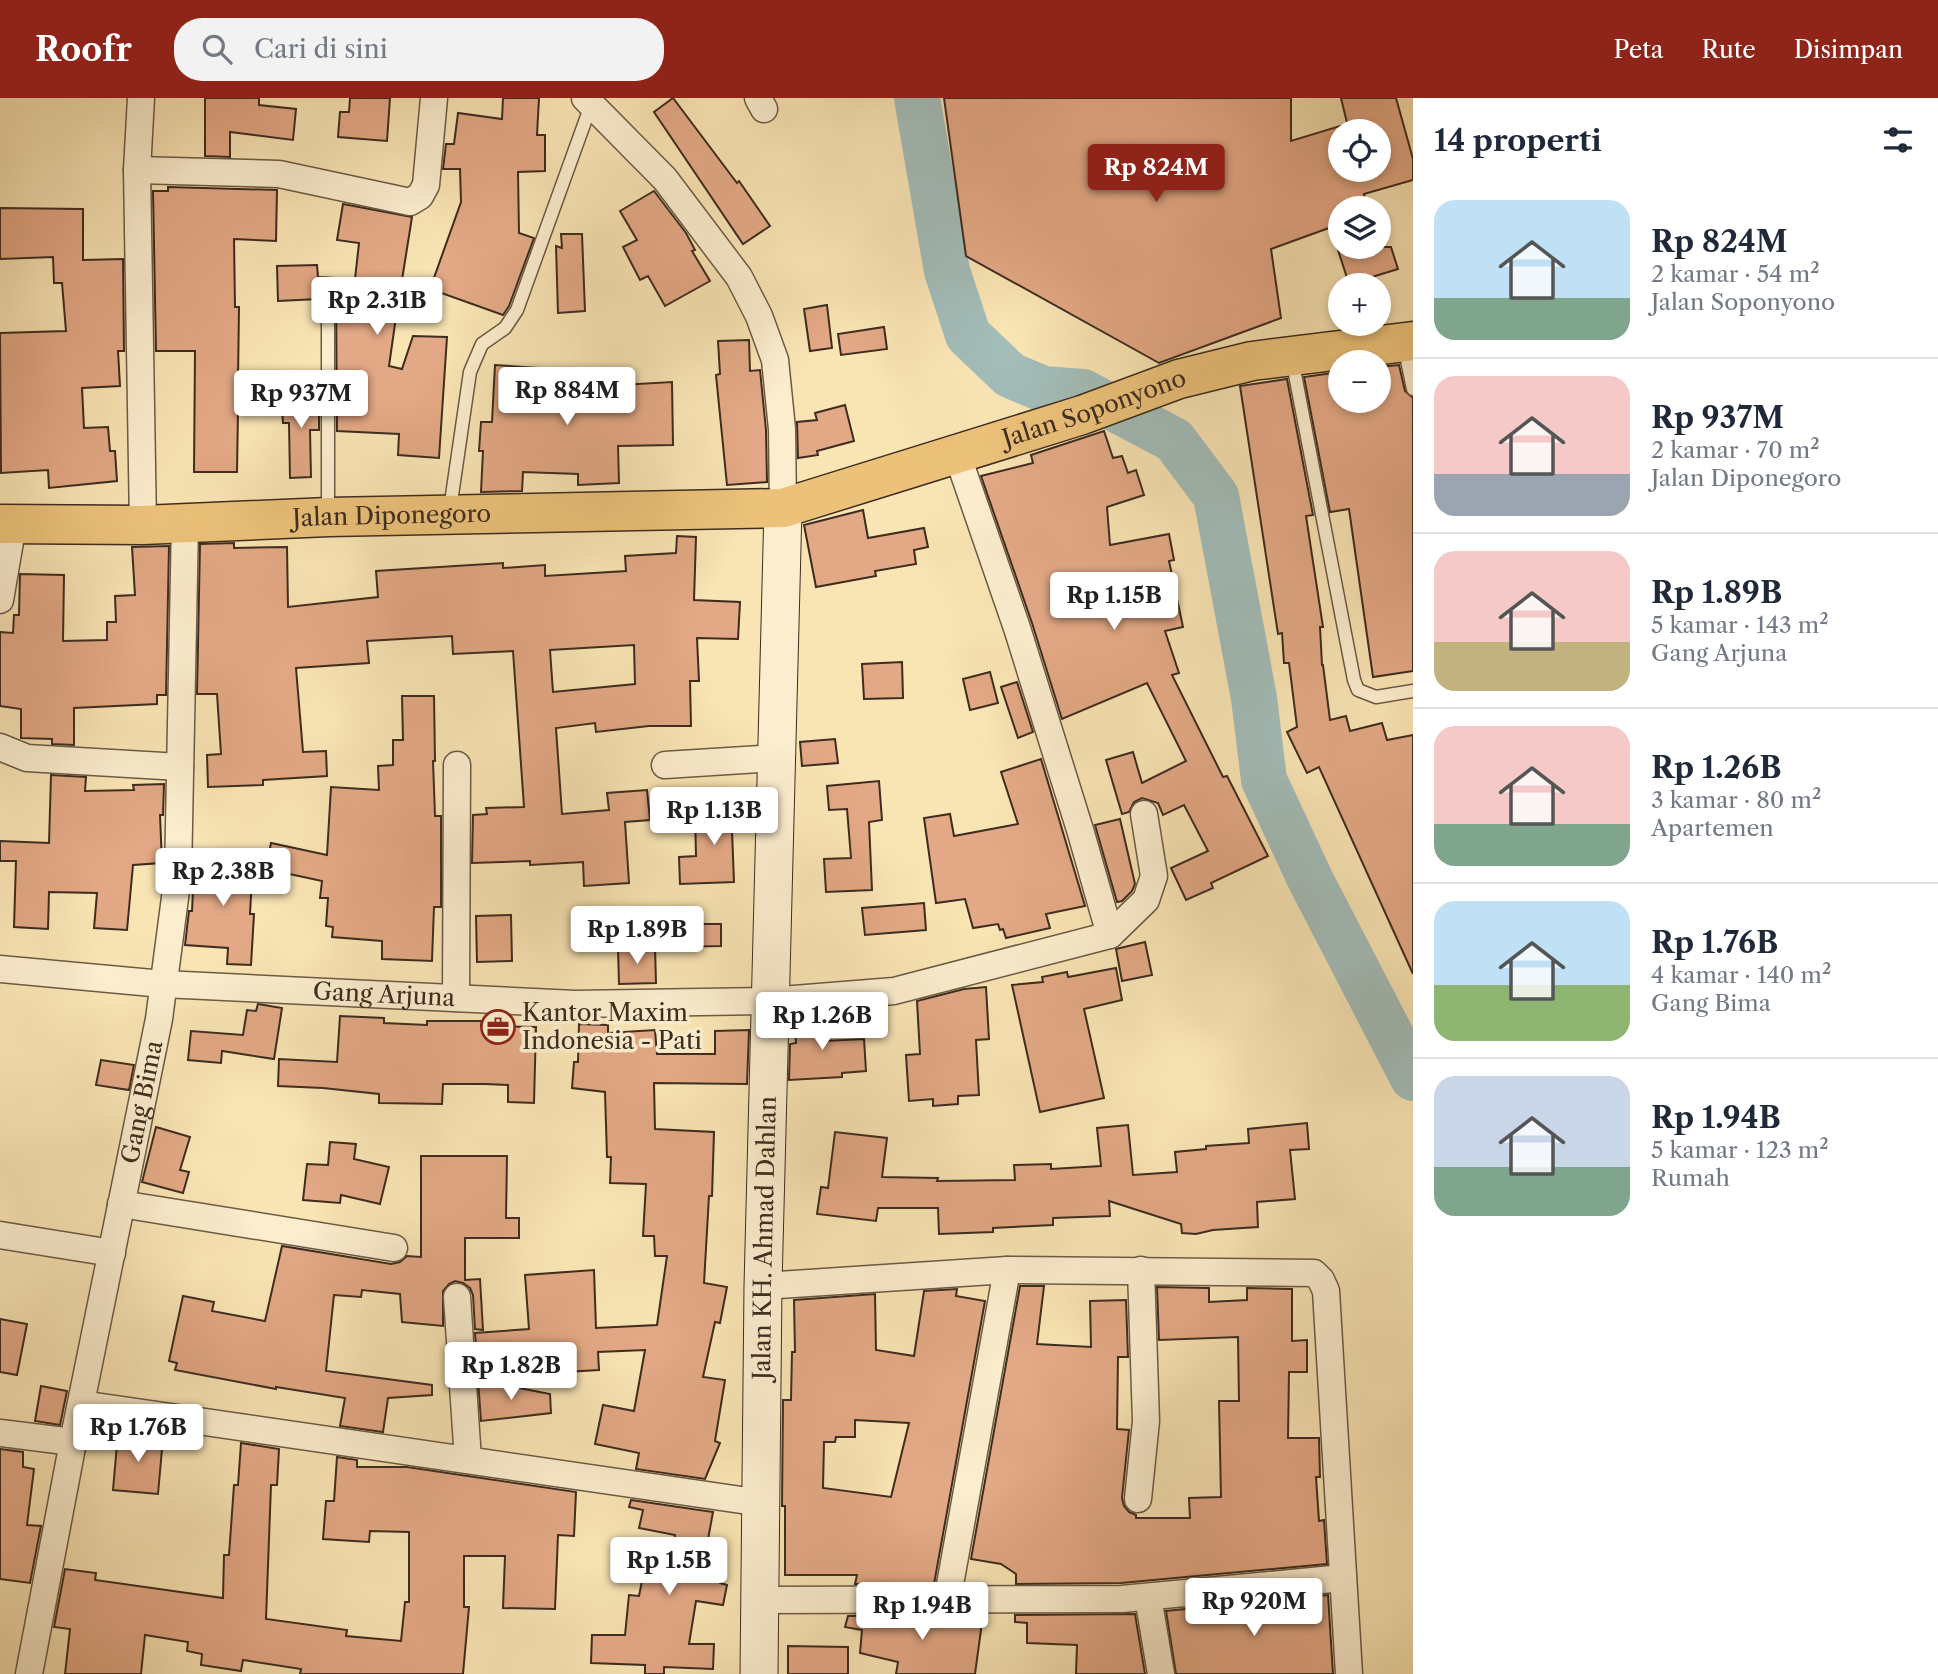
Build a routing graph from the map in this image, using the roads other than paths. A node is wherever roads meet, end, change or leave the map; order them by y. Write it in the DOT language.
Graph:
graph roads {
  1 [pos="141,98"];
  2 [pos="434,98"];
  3 [pos="591,100"];
  4 [pos="137,170"];
  5 [pos="328,298"];
  6 [pos="1408,342"];
  7 [pos="1292,356"];
  8 [pos="1413,389"];
  9 [pos="957,454"];
  10 [pos="783,508"];
  11 [pos="449,516"];
  12 [pos="328,517"];
  13 [pos="186,523"];
  14 [pos="7,524"];
  15 [pos="143,525"];
  16 [pos="0,600"];
  17 [pos="1413,691"];
  18 [pos="0,747"];
  19 [pos="776,758"];
  20 [pos="457,765"];
  21 [pos="665,765"];
  22 [pos="180,767"];
  23 [pos="1144,814"];
  24 [pos="1110,934"];
  25 [pos="0,969"];
  26 [pos="163,984"];
  27 [pos="456,998"];
  28 [pos="769,1001"];
  29 [pos="121,1205"];
  30 [pos="0,1235"];
  31 [pos="394,1248"];
  32 [pos="111,1253"];
  33 [pos="1007,1270"];
  34 [pos="1141,1270"];
  35 [pos="763,1286"];
  36 [pos="457,1297"];
  37 [pos="81,1404"];
  38 [pos="0,1433"];
  39 [pos="73,1443"];
  40 [pos="468,1460"];
  41 [pos="1139,1499"];
  42 [pos="762,1503"];
  43 [pos="1343,1578"];
  44 [pos="1148,1597"];
  45 [pos="760,1600"];
  46 [pos="947,1601"];
  47 [pos="29,1674"];
  48 [pos="759,1674"];
  49 [pos="1161,1674"];
  50 [pos="1349,1674"];
  1 -- 4 [label="street"];
  2 -- 4 [label="street"];
  3 -- 10 [label="street"];
  3 -- 11 [label="lane"];
  4 -- 15 [label="street"];
  5 -- 12 [label="lane"];
  6 -- 7 [label="main road, Jalan Soponyono"];
  6 -- 8 [label="lane"];
  7 -- 9 [label="main road, Jalan Soponyono"];
  7 -- 17 [label="lane"];
  9 -- 10 [label="main road, Jalan Soponyono"];
  9 -- 24 [label="street"];
  10 -- 11 [label="main road, Jalan Diponegoro"];
  10 -- 19 [label="street, Jalan KH. Ahmad Dahlan"];
  11 -- 12 [label="main road, Jalan Diponegoro"];
  12 -- 13 [label="main road, Jalan Diponegoro"];
  13 -- 15 [label="main road, Jalan Diponegoro"];
  13 -- 22 [label="street, Gang Bima"];
  14 -- 15 [label="main road, Jalan Diponegoro"];
  14 -- 16 [label="street"];
  18 -- 22 [label="street"];
  19 -- 21 [label="street"];
  19 -- 28 [label="street, Jalan KH. Ahmad Dahlan"];
  20 -- 27 [label="street"];
  22 -- 26 [label="street, Gang Bima"];
  23 -- 24 [label="street"];
  24 -- 28 [label="street, Gang Arjuna"];
  25 -- 26 [label="street, Gang Arjuna"];
  26 -- 27 [label="street, Gang Arjuna"];
  26 -- 29 [label="street, Gang Bima"];
  27 -- 28 [label="street, Gang Arjuna"];
  28 -- 35 [label="street, Jalan KH. Ahmad Dahlan"];
  29 -- 31 [label="street"];
  29 -- 32 [label="street, Gang Bima"];
  30 -- 32 [label="street"];
  32 -- 37 [label="street, Gang Bima"];
  33 -- 34 [label="street"];
  33 -- 35 [label="street"];
  33 -- 46 [label="street"];
  34 -- 41 [label="street"];
  34 -- 43 [label="street"];
  35 -- 42 [label="street, Jalan KH. Ahmad Dahlan"];
  36 -- 40 [label="street"];
  37 -- 39 [label="street, Gang Bima"];
  37 -- 40 [label="street"];
  38 -- 39 [label="street"];
  39 -- 47 [label="street, Gang Bima"];
  40 -- 42 [label="street"];
  42 -- 45 [label="street, Jalan KH. Ahmad Dahlan"];
  43 -- 44 [label="street"];
  43 -- 50 [label="street"];
  44 -- 46 [label="street"];
  44 -- 49 [label="street"];
  45 -- 46 [label="street"];
  45 -- 48 [label="street, Jalan KH. Ahmad Dahlan"];
}
